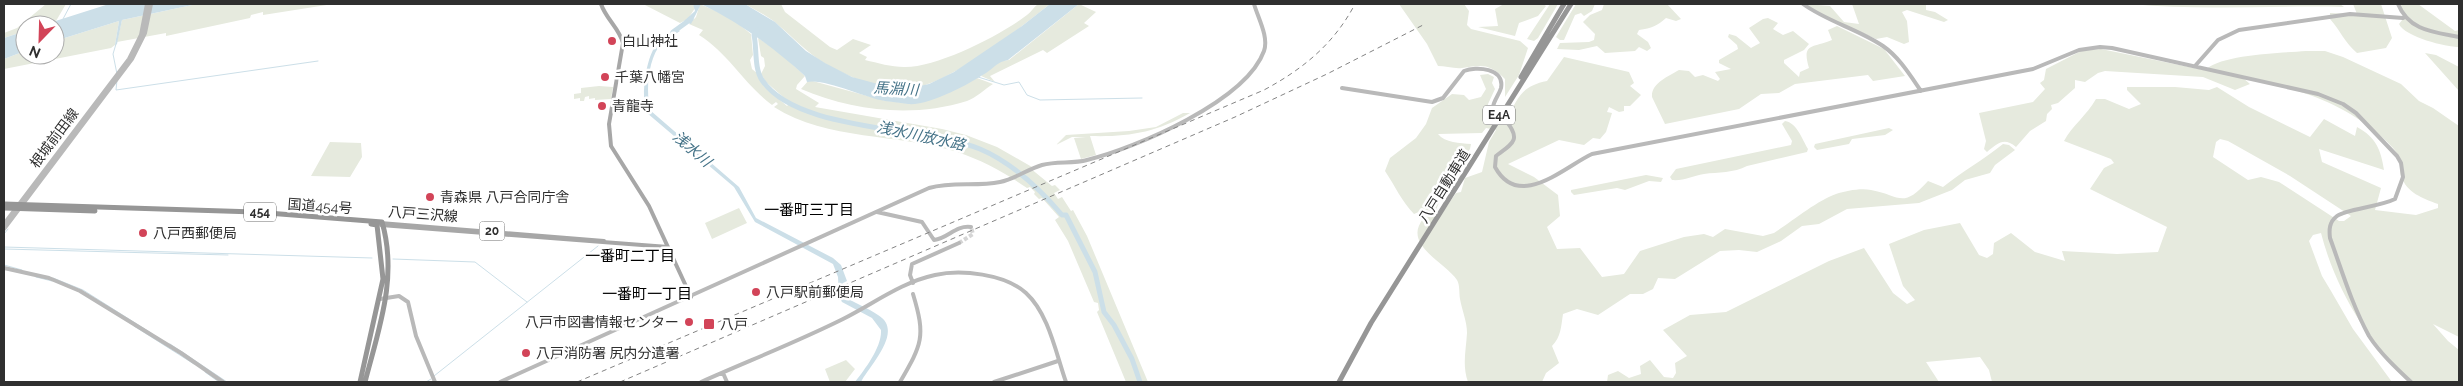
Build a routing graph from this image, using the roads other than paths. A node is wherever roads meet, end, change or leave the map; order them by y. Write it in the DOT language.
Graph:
graph roads {
  1 [pos="149,4"];
  2 [pos="601,4"];
  3 [pos="1254,4"];
  4 [pos="1564,4"];
  5 [pos="1571,4"];
  6 [pos="1803,4"];
  7 [pos="2398,4"];
  8 [pos="2403,18"];
  9 [pos="2459,37"];
  10 [pos="2195,66"];
  11 [pos="1342,88"];
  12 [pos="1921,91"];
  13 [pos="4,206"];
  14 [pos="18,207"];
  15 [pos="877,212"];
  16 [pos="1432,222"];
  17 [pos="4,224"];
  18 [pos="381,224"];
  19 [pos="971,228"];
  20 [pos="4,229"];
  21 [pos="959,243"];
  22 [pos="668,247"];
  23 [pos="4,268"];
  24 [pos="913,283"];
  25 [pos="913,294"];
  26 [pos="690,297"];
  27 [pos="383,298"];
  28 [pos="1058,361"];
  29 [pos="723,373"];
  30 [pos="713,377"];
  31 [pos="223,382"];
  32 [pos="360,382"];
  33 [pos="365,382"];
  34 [pos="435,382"];
  35 [pos="500,382"];
  36 [pos="701,382"];
  37 [pos="716,382"];
  38 [pos="726,382"];
  39 [pos="900,382"];
  40 [pos="994,382"];
  41 [pos="1066,382"];
  42 [pos="1338,382"];
  43 [pos="2411,382"];
  1 -- 14 [label="street, 根城前田線"];
  2 -- 22 [label="main road"];
  3 -- 15 [label="street"];
  4 -- 16 [label="highway, 八戸自動車道 / E4A"];
  5 -- 16 [label="highway, 八戸自動車道 / E4A"];
  6 -- 12 [label="street"];
  7 -- 8 [label="street"];
  8 -- 9 [label="street"];
  8 -- 10 [label="street"];
  10 -- 12 [label="street"];
  10 -- 43 [label="street"];
  11 -- 12 [label="street, bridge"];
  13 -- 14 [label="highway, 国道454号 / 454"];
  14 -- 17 [label="street"];
  14 -- 18 [label="highway, 国道454号 / 454"];
  14 -- 20 [label="street"];
  15 -- 19 [label="street"];
  15 -- 26 [label="street"];
  16 -- 42 [label="highway, 八戸自動車道 / E4A"];
  18 -- 22 [label="main road, 八戸三沢線 / 20"];
  18 -- 27 [label="highway"];
  21 -- 24 [label="street"];
  22 -- 26 [label="main road"];
  23 -- 31 [label="street"];
  24 -- 28 [label="street"];
  24 -- 29 [label="street"];
  25 -- 39 [label="street"];
  26 -- 35 [label="street"];
  27 -- 32 [label="highway"];
  27 -- 33 [label="highway"];
  27 -- 34 [label="street"];
  28 -- 40 [label="street"];
  28 -- 41 [label="street"];
  29 -- 30 [label="street"];
  29 -- 38 [label="street"];
  30 -- 36 [label="street"];
  30 -- 37 [label="street"];
}
